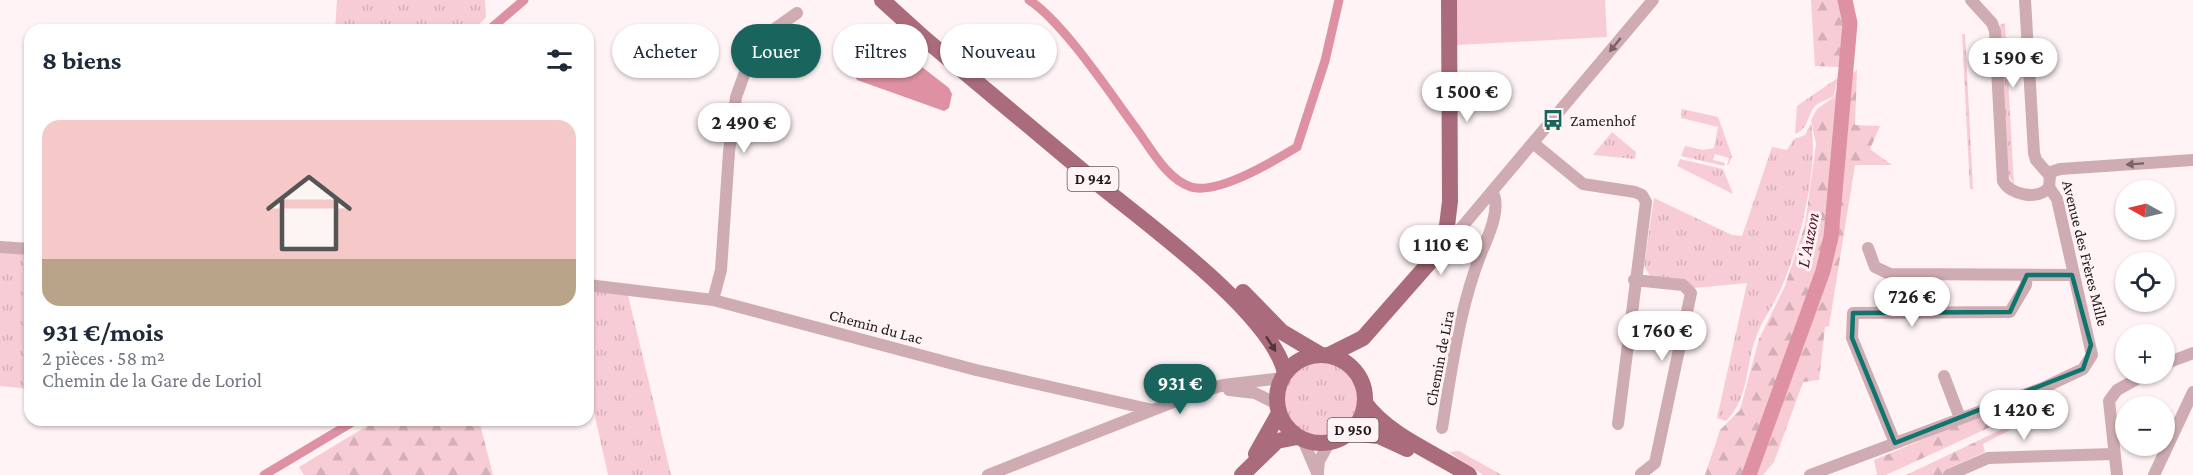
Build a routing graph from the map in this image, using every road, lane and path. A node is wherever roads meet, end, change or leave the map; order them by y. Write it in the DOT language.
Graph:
graph roads {
  1 [pos="882,0"];
  2 [pos="898,0"];
  3 [pos="1449,0"];
  4 [pos="1653,0"];
  5 [pos="1971,0"];
  6 [pos="2025,0"];
  7 [pos="797,13"];
  8 [pos="1533,143"];
  9 [pos="2193,160"];
  10 [pos="2048,173"];
  11 [pos="2049,188"];
  12 [pos="1492,191"];
  13 [pos="1443,238"];
  14 [pos="0,246"];
  15 [pos="24,248"];
  16 [pos="1868,248"];
  17 [pos="2027,275"];
  18 [pos="2072,275"];
  19 [pos="1634,280"];
  20 [pos="594,286"];
  21 [pos="713,300"];
  22 [pos="1363,338"];
  23 [pos="1321,353"];
  24 [pos="2193,353"];
  25 [pos="2175,360"];
  26 [pos="1357,374"];
  27 [pos="1283,376"];
  28 [pos="1944,376"];
  29 [pos="2128,384"];
  30 [pos="1212,390"];
  31 [pos="2193,392"];
  32 [pos="1365,403"];
  33 [pos="1278,408"];
  34 [pos="1153,410"];
  35 [pos="1960,418"];
  36 [pos="1618,424"];
  37 [pos="1442,428"];
  38 [pos="1350,433"];
  39 [pos="1300,438"];
  40 [pos="1895,442"];
  41 [pos="1329,443"];
  42 [pos="2113,454"];
  43 [pos="1244,473"];
  44 [pos="1318,474"];
  45 [pos="1641,474"];
  46 [pos="988,475"];
  47 [pos="1451,475"];
  48 [pos="1468,475"];
  49 [pos="1810,475"];
  50 [pos="1949,475"];
  51 [pos="2117,475"];
  52 [pos="2154,475"];
  1 -- 27 [label="main road, D 942, one-way"];
  2 -- 23 [label="main road"];
  3 -- 13 [label="main road"];
  4 -- 8 [label="street, one-way"];
  5 -- 11 [label="street"];
  6 -- 10 [label="street"];
  7 -- 21 [label="street"];
  8 -- 12 [label="street"];
  8 -- 19 [label="street"];
  9 -- 10 [label="street, one-way"];
  10 -- 11 [label="street, Avenue des Frères Mille"];
  11 -- 18 [label="street, Avenue des Frères Mille"];
  12 -- 13 [label="street"];
  12 -- 37 [label="street, Chemin de Lira"];
  13 -- 22 [label="main road"];
  14 -- 15 [label="street"];
  16 -- 17 [label="street"];
  17 -- 18 [label="street"];
  17 -- 40 [label="street"];
  18 -- 35 [label="street, Avenue des Frères Mille"];
  19 -- 36 [label="street"];
  19 -- 45 [label="street"];
  20 -- 21 [label="street, Chemin du Lac"];
  21 -- 34 [label="street, Chemin du Lac"];
  22 -- 23 [label="main road"];
  22 -- 26 [label="main road"];
  23 -- 26 [label="main road"];
  23 -- 27 [label="main road"];
  24 -- 25 [label="street"];
  26 -- 32 [label="main road, D 950"];
  27 -- 30 [label="street"];
  27 -- 33 [label="main road, D 950"];
  28 -- 35 [label="street"];
  29 -- 42 [label="street"];
  30 -- 33 [label="street"];
  30 -- 34 [label="street"];
  31 -- 52 [label="street"];
  32 -- 38 [label="main road, D 950"];
  32 -- 48 [label="main road"];
  33 -- 39 [label="main road"];
  33 -- 43 [label="main road, D 950"];
  34 -- 46 [label="street"];
  35 -- 40 [label="street, Avenue des Frères Mille"];
  38 -- 41 [label="main road, D 950"];
  38 -- 47 [label="main road"];
  39 -- 41 [label="main road, D 950"];
  39 -- 43 [label="main road, D 950"];
  39 -- 44 [label="street"];
  40 -- 49 [label="street, Avenue des Frères Mille"];
  41 -- 44 [label="street"];
  42 -- 50 [label="street"];
  42 -- 51 [label="street"];
}
